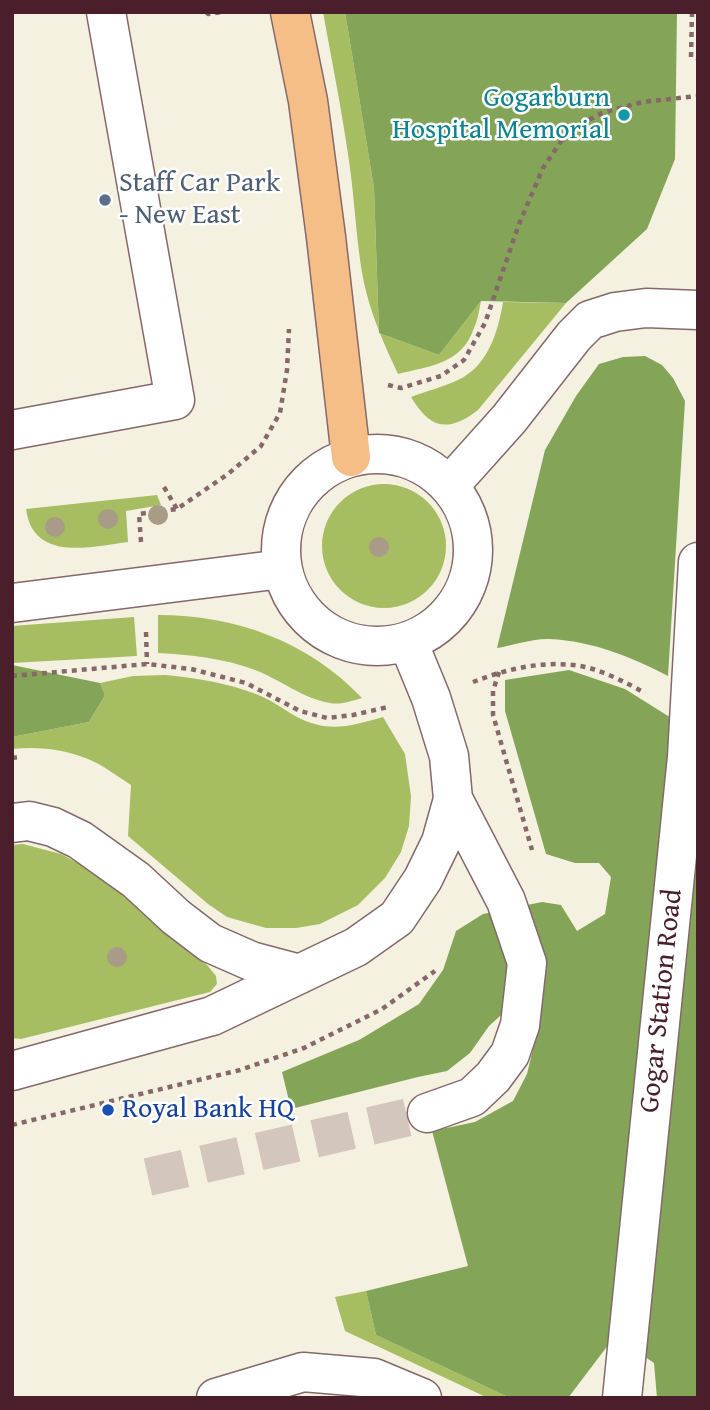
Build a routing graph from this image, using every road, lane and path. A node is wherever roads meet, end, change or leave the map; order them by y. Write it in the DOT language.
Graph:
graph roads {
  1 [pos="106,12"];
  2 [pos="205,12"];
  3 [pos="222,12"];
  4 [pos="290,12"];
  5 [pos="692,12"];
  6 [pos="698,58"];
  7 [pos="698,96"];
  8 [pos="698,310"];
  9 [pos="289,326"];
  10 [pos="342,374"];
  11 [pos="12,430"];
  12 [pos="351,457"];
  13 [pos="449,486"];
  14 [pos="164,487"];
  15 [pos="177,509"];
  16 [pos="139,513"];
  17 [pos="698,562"];
  18 [pos="282,569"];
  19 [pos="17,592"];
  20 [pos="408,642"];
  21 [pos="499,672"];
  22 [pos="12,676"];
  23 [pos="431,698"];
  24 [pos="690,715"];
  25 [pos="692,757"];
  26 [pos="453,799"];
  27 [pos="12,823"];
  28 [pos="533,852"];
  29 [pos="435,971"];
  30 [pos="300,974"];
  31 [pos="12,1071"];
  32 [pos="428,1113"];
  33 [pos="12,1125"];
  34 [pos="216,1398"];
  35 [pos="422,1398"];
  36 [pos="622,1398"];
  1 -- 11 [label="street"];
  2 -- 3 [label="path"];
  4 -- 10 [label="main road"];
  5 -- 6 [label="path"];
  7 -- 10 [label="path"];
  8 -- 13 [label="street"];
  9 -- 15 [label="path"];
  10 -- 12 [label="main road"];
  12 -- 13 [label="street"];
  12 -- 18 [label="street"];
  13 -- 20 [label="street"];
  14 -- 15 [label="path"];
  15 -- 16 [label="path"];
  17 -- 24 [label="street, Gogar Station Road"];
  18 -- 19 [label="street"];
  18 -- 20 [label="street"];
  20 -- 23 [label="street"];
  21 -- 23 [label="path"];
  21 -- 24 [label="path"];
  21 -- 28 [label="path"];
  22 -- 23 [label="path"];
  23 -- 26 [label="street"];
  24 -- 25 [label="street, Gogar Station Road"];
  25 -- 36 [label="street, Gogar Station Road"];
  26 -- 30 [label="street"];
  26 -- 32 [label="street"];
  27 -- 30 [label="street"];
  29 -- 33 [label="path"];
  30 -- 31 [label="street"];
  34 -- 35 [label="street"];
}
